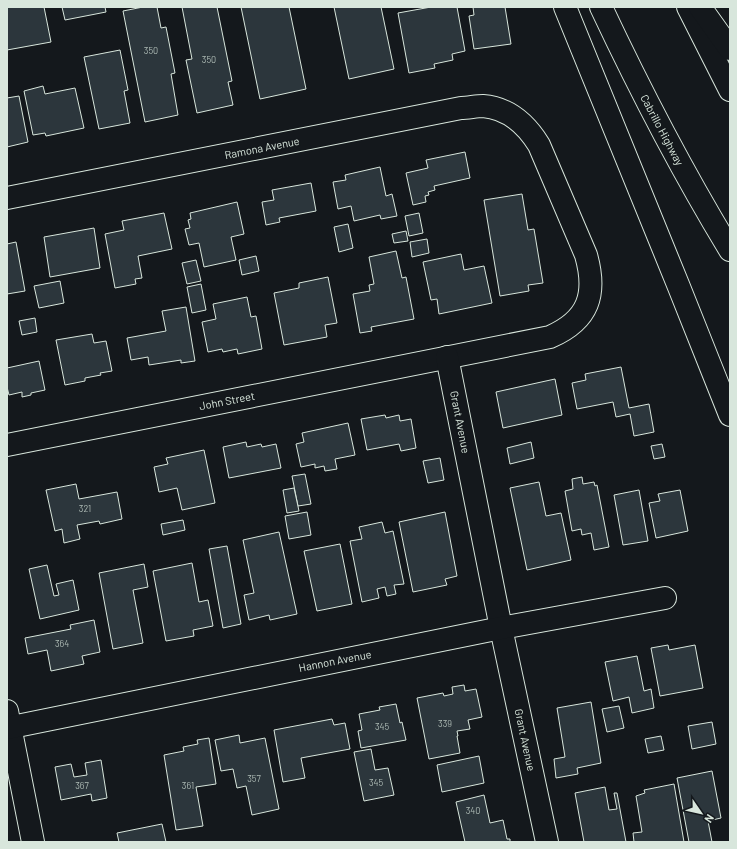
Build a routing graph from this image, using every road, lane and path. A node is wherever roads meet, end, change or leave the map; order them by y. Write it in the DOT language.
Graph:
graph roads {
  1 [pos="565,7"];
  2 [pos="601,7"];
  3 [pos="688,7"];
  4 [pos="700,7"];
  5 [pos="730,49"];
  6 [pos="730,90"];
  7 [pos="7,198"];
  8 [pos="730,250"];
  9 [pos="447,357"];
  10 [pos="730,415"];
  11 [pos="7,445"];
  12 [pos="664,598"];
  13 [pos="501,628"];
  14 [pos="8,722"];
  15 [pos="33,842"];
  16 [pos="547,842"];
  1 -- 10 [label="main road"];
  2 -- 8 [label="main road, Cabrillo Highway"];
  3 -- 6 [label="main road"];
  4 -- 5 [label="main road"];
  7 -- 9 [label="main road, Ramona Avenue"];
  9 -- 11 [label="main road, John Street"];
  9 -- 13 [label="main road, Grant Avenue"];
  12 -- 13 [label="main road, Hannon Avenue"];
  13 -- 14 [label="main road, Hannon Avenue"];
  13 -- 16 [label="main road, Grant Avenue"];
  14 -- 15 [label="main road"];
}
